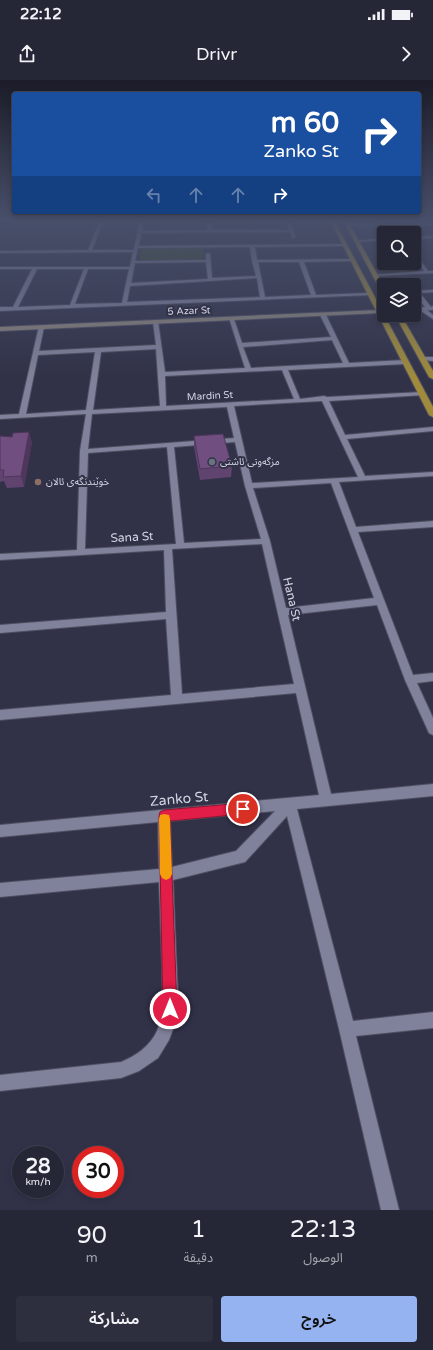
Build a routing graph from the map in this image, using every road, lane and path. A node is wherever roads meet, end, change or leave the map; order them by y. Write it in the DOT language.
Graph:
graph roads {
  1 [pos="33,273"];
  2 [pos="84,273"];
  3 [pos="131,273"];
  4 [pos="209,273"];
  5 [pos="257,273"];
  6 [pos="305,273"];
  7 [pos="358,273"];
  8 [pos="414,273"];
  9 [pos="375,275"];
  10 [pos="258,277"];
  11 [pos="377,279"];
  12 [pos="210,281"];
  13 [pos="128,284"];
  14 [pos="433,291"];
  15 [pos="421,292"];
  16 [pos="369,294"];
  17 [pos="314,296"];
  18 [pos="263,298"];
  19 [pos="421,300"];
  20 [pos="124,304"];
  21 [pos="72,306"];
  22 [pos="15,308"];
  23 [pos="431,308"];
  24 [pos="0,309"];
  25 [pos="422,309"];
  26 [pos="377,310"];
  27 [pos="323,315"];
  28 [pos="433,317"];
  29 [pos="231,319"];
  30 [pos="120,321"];
  31 [pos="156,322"];
  32 [pos="383,322"];
  33 [pos="402,322"];
  34 [pos="0,323"];
  35 [pos="41,327"];
  36 [pos="0,329"];
  37 [pos="334,338"];
  38 [pos="240,345"];
  39 [pos="159,347"];
  40 [pos="98,351"];
  41 [pos="35,353"];
  42 [pos="423,359"];
  43 [pos="433,359"];
  44 [pos="405,362"];
  45 [pos="348,365"];
  46 [pos="284,368"];
  47 [pos="248,370"];
  48 [pos="162,374"];
  49 [pos="433,377"];
  50 [pos="422,394"];
  51 [pos="324,398"];
  52 [pos="297,400"];
  53 [pos="230,405"];
  54 [pos="163,408"];
  55 [pos="90,411"];
  56 [pos="433,415"];
  57 [pos="22,416"];
  58 [pos="0,417"];
  59 [pos="433,430"];
  60 [pos="343,437"];
  61 [pos="237,440"];
  62 [pos="170,445"];
  63 [pos="84,451"];
  64 [pos="433,474"];
  65 [pos="362,478"];
  66 [pos="334,480"];
  67 [pos="249,486"];
  68 [pos="433,524"];
  69 [pos="352,530"];
  70 [pos="266,541"];
  71 [pos="180,546"];
  72 [pos="168,547"];
  73 [pos="81,552"];
  74 [pos="0,557"];
  75 [pos="380,602"];
  76 [pos="282,612"];
  77 [pos="171,615"];
  78 [pos="0,629"];
  79 [pos="433,677"];
  80 [pos="410,680"];
  81 [pos="300,688"];
  82 [pos="177,698"];
  83 [pos="0,715"];
  84 [pos="433,730"];
  85 [pos="433,790"];
  86 [pos="326,800"];
  87 [pos="290,804"];
  88 [pos="164,816"];
  89 [pos="0,831"];
  90 [pos="166,876"];
  91 [pos="0,890"];
  92 [pos="433,1020"];
  93 [pos="347,1029"];
  94 [pos="0,1083"];
  95 [pos="390,1210"];
  1 -- 22 [label="street"];
  2 -- 21 [label="street"];
  3 -- 13 [label="street"];
  4 -- 12 [label="street"];
  5 -- 10 [label="street"];
  6 -- 17 [label="street"];
  7 -- 16 [label="highway"];
  8 -- 9 [label="street"];
  9 -- 11 [label="highway"];
  10 -- 12 [label="street"];
  10 -- 18 [label="street"];
  12 -- 13 [label="street"];
  13 -- 20 [label="street"];
  14 -- 15 [label="street"];
  16 -- 17 [label="street"];
  16 -- 26 [label="highway"];
  17 -- 18 [label="street"];
  18 -- 20 [label="street"];
  19 -- 23 [label="street"];
  20 -- 21 [label="street"];
  21 -- 22 [label="street"];
  22 -- 24 [label="street"];
  23 -- 25 [label="street"];
  25 -- 28 [label="street"];
  26 -- 27 [label="main road, 5 Azar St"];
  26 -- 30 [label="main road, 5 Azar St"];
  27 -- 29 [label="main road, 5 Azar St"];
  27 -- 37 [label="street"];
  29 -- 31 [label="main road, 5 Azar St"];
  29 -- 38 [label="street"];
  30 -- 31 [label="main road, 5 Azar St"];
  30 -- 34 [label="main road, 5 Azar St"];
  30 -- 35 [label="main road, 5 Azar St"];
  31 -- 39 [label="street"];
  32 -- 44 [label="highway"];
  33 -- 42 [label="highway"];
  35 -- 36 [label="main road, 5 Azar St"];
  35 -- 41 [label="street"];
  37 -- 38 [label="street"];
  37 -- 45 [label="street"];
  38 -- 47 [label="street"];
  39 -- 40 [label="street"];
  39 -- 48 [label="street"];
  40 -- 41 [label="street"];
  40 -- 55 [label="street"];
  41 -- 57 [label="street"];
  42 -- 43 [label="street"];
  42 -- 49 [label="highway"];
  44 -- 45 [label="street"];
  44 -- 50 [label="highway"];
  45 -- 46 [label="street"];
  46 -- 47 [label="street"];
  46 -- 52 [label="street"];
  47 -- 48 [label="street"];
  48 -- 54 [label="street"];
  50 -- 51 [label="street, Mardin St"];
  50 -- 56 [label="highway"];
  51 -- 52 [label="street, Mardin St"];
  51 -- 60 [label="street"];
  52 -- 53 [label="street, Mardin St"];
  53 -- 54 [label="street, Mardin St"];
  53 -- 61 [label="street, Hana St"];
  54 -- 55 [label="street, Mardin St"];
  55 -- 57 [label="street, Mardin St"];
  55 -- 63 [label="street"];
  57 -- 58 [label="street, Mardin St"];
  59 -- 60 [label="street"];
  60 -- 65 [label="street"];
  61 -- 62 [label="street"];
  61 -- 67 [label="street, Hana St"];
  62 -- 63 [label="street"];
  62 -- 71 [label="street"];
  63 -- 73 [label="street"];
  64 -- 65 [label="street"];
  65 -- 66 [label="street"];
  66 -- 67 [label="street"];
  66 -- 69 [label="street"];
  67 -- 70 [label="street, Hana St"];
  68 -- 69 [label="street"];
  69 -- 75 [label="street"];
  70 -- 71 [label="street, Sana St"];
  70 -- 76 [label="street, Hana St"];
  71 -- 72 [label="street, Sana St"];
  72 -- 73 [label="street, Sana St"];
  72 -- 77 [label="street"];
  73 -- 74 [label="street, Sana St"];
  75 -- 76 [label="street"];
  75 -- 80 [label="street"];
  76 -- 81 [label="street, Hana St"];
  77 -- 78 [label="street"];
  77 -- 82 [label="street"];
  79 -- 80 [label="street"];
  80 -- 84 [label="street"];
  81 -- 82 [label="street"];
  81 -- 86 [label="street, Hana St"];
  82 -- 83 [label="street"];
  85 -- 86 [label="street, Zanko St"];
  86 -- 87 [label="street, Zanko St"];
  87 -- 88 [label="street, Zanko St"];
  87 -- 90 [label="street"];
  87 -- 93 [label="street"];
  88 -- 89 [label="street, Zanko St"];
  88 -- 90 [label="street"];
  90 -- 91 [label="street"];
  90 -- 94 [label="street"];
  92 -- 93 [label="street"];
  93 -- 95 [label="street"];
}
